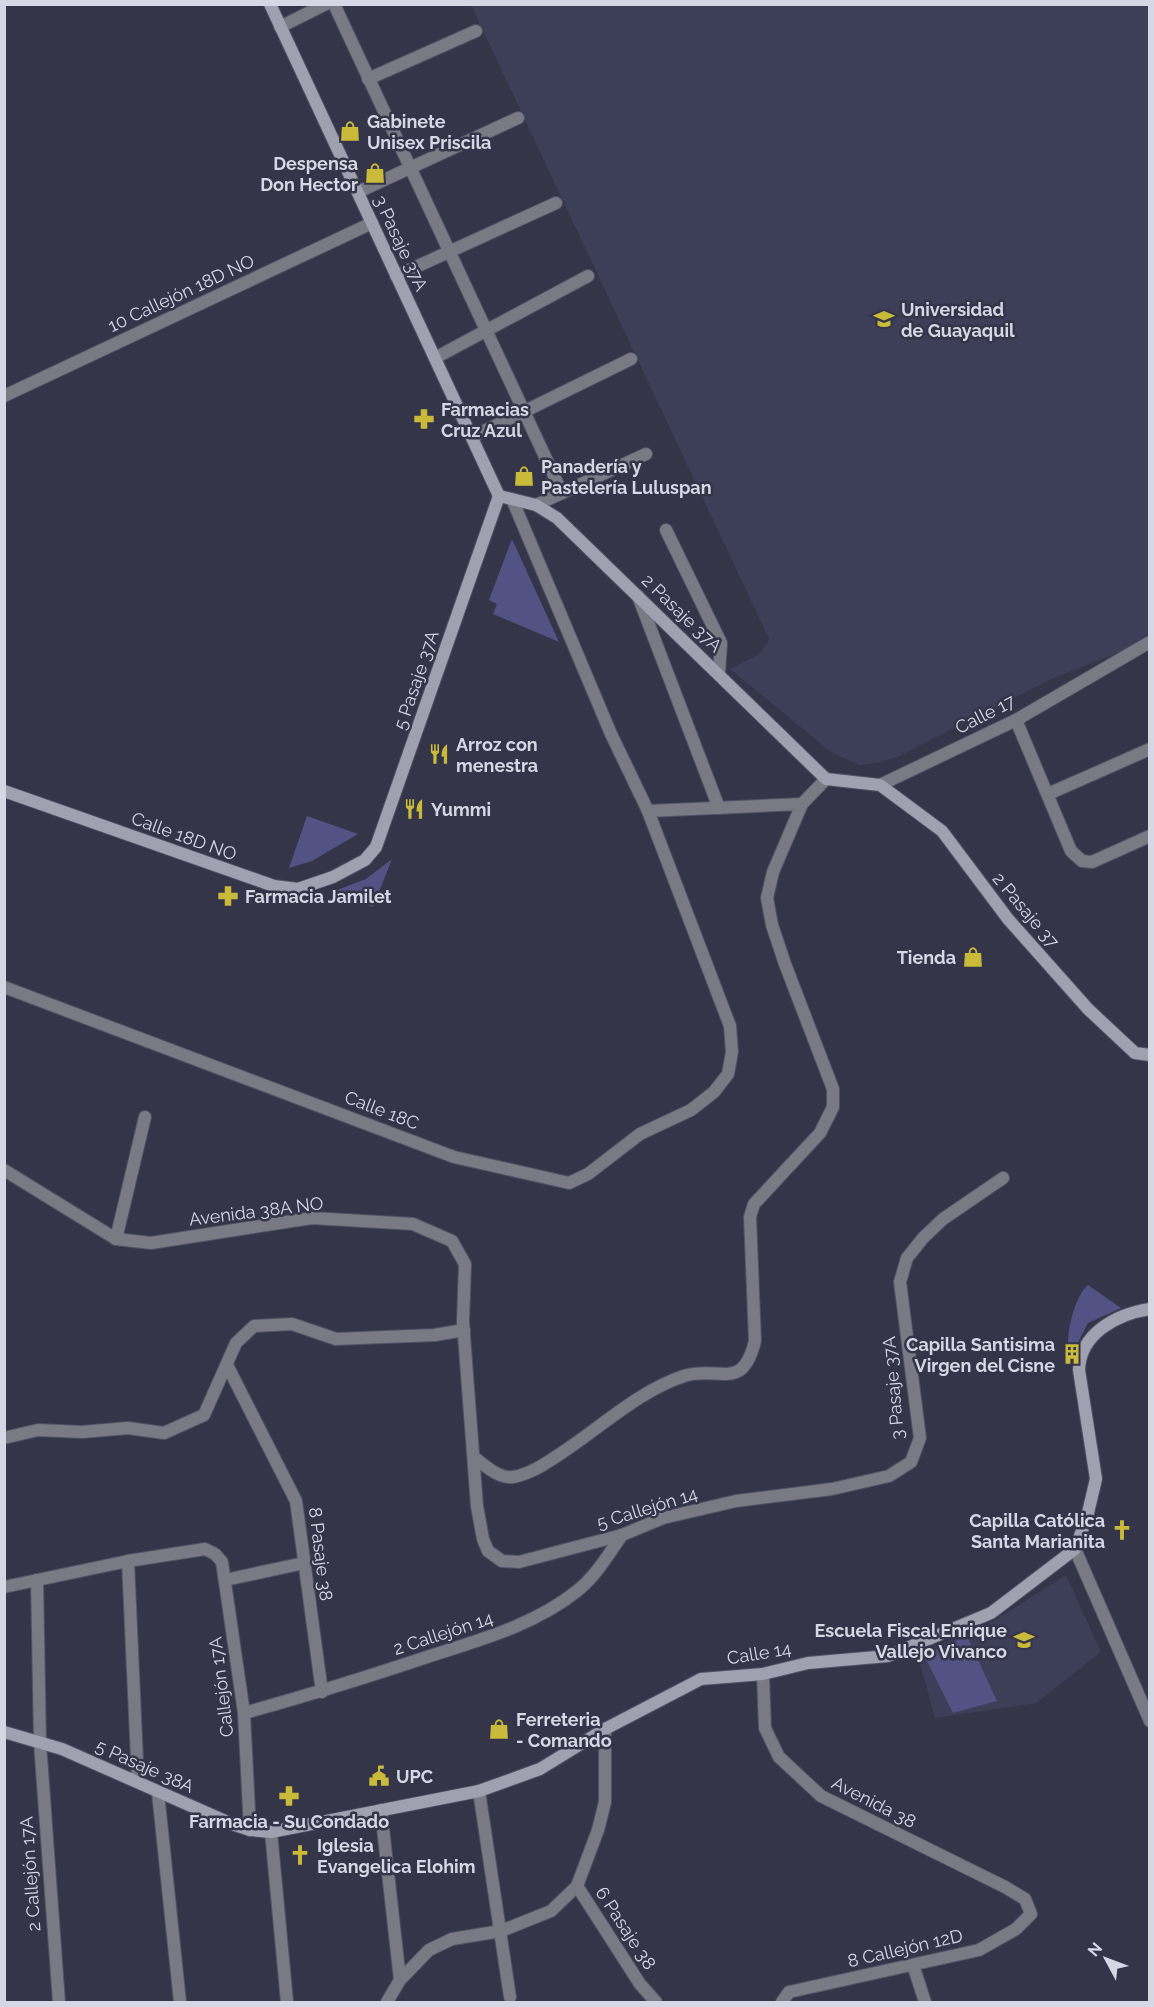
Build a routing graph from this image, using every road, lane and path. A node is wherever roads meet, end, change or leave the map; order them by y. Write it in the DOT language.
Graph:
graph roads {
  1 [pos="270,4"];
  2 [pos="326,4"];
  3 [pos="333,4"];
  4 [pos="280,27"];
  5 [pos="476,31"];
  6 [pos="368,79"];
  7 [pos="518,118"];
  8 [pos="410,168"];
  9 [pos="358,192"];
  10 [pos="556,203"];
  11 [pos="372,223"];
  12 [pos="449,252"];
  13 [pos="396,276"];
  14 [pos="588,276"];
  15 [pos="486,331"];
  16 [pos="435,358"];
  17 [pos="631,359"];
  18 [pos="4,396"];
  19 [pos="524,411"];
  20 [pos="472,437"];
  21 [pos="646,454"];
  22 [pos="562,494"];
  23 [pos="506,497"];
  24 [pos="536,505"];
  25 [pos="666,530"];
  26 [pos="638,594"];
  27 [pos="1149,642"];
  28 [pos="719,674"];
  29 [pos="1016,720"];
  30 [pos="1149,749"];
  31 [pos="826,779"];
  32 [pos="880,785"];
  33 [pos="4,791"];
  34 [pos="1048,794"];
  35 [pos="802,804"];
  36 [pos="719,808"];
  37 [pos="648,811"];
  38 [pos="1149,836"];
  39 [pos="353,868"];
  40 [pos="4,987"];
  41 [pos="1148,1056"];
  42 [pos="145,1118"];
  43 [pos="4,1170"];
  44 [pos="1003,1178"];
  45 [pos="116,1239"];
  46 [pos="1149,1309"];
  47 [pos="464,1330"];
  48 [pos="227,1365"];
  49 [pos="4,1438"];
  50 [pos="474,1456"];
  51 [pos="911,1462"];
  52 [pos="622,1535"];
  53 [pos="1075,1549"];
  54 [pos="128,1561"];
  55 [pos="304,1563"];
  56 [pos="37,1580"];
  57 [pos="225,1580"];
  58 [pos="4,1587"];
  59 [pos="763,1674"];
  60 [pos="322,1692"];
  61 [pos="244,1713"];
  62 [pos="1149,1721"];
  63 [pos="605,1729"];
  64 [pos="4,1732"];
  65 [pos="40,1743"];
  66 [pos="138,1782"];
  67 [pos="480,1791"];
  68 [pos="158,1793"];
  69 [pos="381,1810"];
  70 [pos="250,1830"];
  71 [pos="271,1832"];
  72 [pos="577,1886"];
  73 [pos="1031,1914"];
  74 [pos="501,1931"];
  75 [pos="913,1965"];
  76 [pos="400,1980"];
  77 [pos="510,1997"];
  78 [pos="59,2002"];
  79 [pos="180,2002"];
  80 [pos="287,2002"];
  81 [pos="387,2002"];
  82 [pos="656,2002"];
  83 [pos="782,2002"];
  84 [pos="925,2002"];
  1 -- 4 [label="street, 3 Pasaje 37A"];
  2 -- 4 [label="street"];
  3 -- 6 [label="street"];
  4 -- 9 [label="street, 3 Pasaje 37A"];
  5 -- 6 [label="street"];
  6 -- 8 [label="street"];
  7 -- 8 [label="street"];
  8 -- 9 [label="street"];
  8 -- 12 [label="street"];
  9 -- 11 [label="street, 3 Pasaje 37A"];
  10 -- 12 [label="street"];
  11 -- 13 [label="street, 3 Pasaje 37A"];
  11 -- 18 [label="street, 10 Callejón 18D NO"];
  12 -- 13 [label="street"];
  12 -- 15 [label="street"];
  13 -- 16 [label="street, 3 Pasaje 37A"];
  14 -- 15 [label="street"];
  15 -- 16 [label="street"];
  15 -- 19 [label="street"];
  16 -- 20 [label="street, 3 Pasaje 37A"];
  17 -- 19 [label="street"];
  19 -- 20 [label="street"];
  19 -- 22 [label="street"];
  20 -- 23 [label="street, 3 Pasaje 37A"];
  21 -- 22 [label="street"];
  22 -- 24 [label="street"];
  23 -- 24 [label="street, 2 Pasaje 37A"];
  23 -- 37 [label="street"];
  23 -- 39 [label="street, 5 Pasaje 37A"];
  24 -- 26 [label="street, 2 Pasaje 37A"];
  25 -- 28 [label="street"];
  26 -- 28 [label="street, 2 Pasaje 37A"];
  26 -- 36 [label="street"];
  27 -- 29 [label="street, Calle 17"];
  28 -- 31 [label="street, 2 Pasaje 37A"];
  29 -- 32 [label="street, Calle 17"];
  29 -- 34 [label="street"];
  30 -- 34 [label="street"];
  31 -- 32 [label="street"];
  31 -- 35 [label="street"];
  32 -- 41 [label="street, 2 Pasaje 37"];
  33 -- 39 [label="street, Calle 18D NO"];
  34 -- 38 [label="street"];
  35 -- 36 [label="street"];
  35 -- 50 [label="street"];
  36 -- 37 [label="street"];
  37 -- 40 [label="street, Calle 18C"];
  42 -- 45 [label="street"];
  43 -- 45 [label="street, Avenida 38A NO"];
  44 -- 51 [label="street, 3 Pasaje 37A"];
  45 -- 47 [label="street, Avenida 38A NO"];
  46 -- 53 [label="street"];
  47 -- 48 [label="street"];
  47 -- 50 [label="street, Avenida 38A NO"];
  48 -- 49 [label="street"];
  48 -- 55 [label="street, 8 Pasaje 38"];
  50 -- 52 [label="street, 5 Callejón 14"];
  51 -- 52 [label="street, 5 Callejón 14"];
  52 -- 60 [label="street, 2 Callejón 14"];
  53 -- 59 [label="street, Calle 14"];
  53 -- 62 [label="street"];
  54 -- 56 [label="street"];
  54 -- 57 [label="street, Callejón 17A"];
  54 -- 66 [label="street"];
  55 -- 57 [label="street"];
  55 -- 60 [label="street, 8 Pasaje 38"];
  56 -- 58 [label="street"];
  56 -- 65 [label="street, 2 Callejón 17A"];
  57 -- 61 [label="street, Callejón 17A"];
  59 -- 63 [label="street, Calle 14"];
  59 -- 73 [label="street, Avenida 38"];
  60 -- 61 [label="street, 2 Callejón 14"];
  61 -- 70 [label="street, Callejón 17A"];
  63 -- 67 [label="street, Calle 14"];
  63 -- 72 [label="street, 6 Pasaje 38"];
  64 -- 65 [label="street, 5 Pasaje 38A"];
  65 -- 66 [label="street, 5 Pasaje 38A"];
  65 -- 78 [label="street, 2 Callejón 17A"];
  66 -- 68 [label="street, 5 Pasaje 38A"];
  67 -- 69 [label="street, Calle 14"];
  67 -- 74 [label="street"];
  68 -- 70 [label="street, 5 Pasaje 38A"];
  68 -- 79 [label="street"];
  69 -- 71 [label="street, Calle 14"];
  69 -- 76 [label="street"];
  70 -- 71 [label="street, 5 Pasaje 38A"];
  71 -- 80 [label="street"];
  72 -- 74 [label="street"];
  72 -- 82 [label="street, 6 Pasaje 38"];
  73 -- 75 [label="street, 8 Callejón 12D"];
  74 -- 76 [label="street"];
  74 -- 77 [label="street"];
  75 -- 83 [label="street, 8 Callejón 12D"];
  75 -- 84 [label="street"];
  76 -- 81 [label="street"];
}
